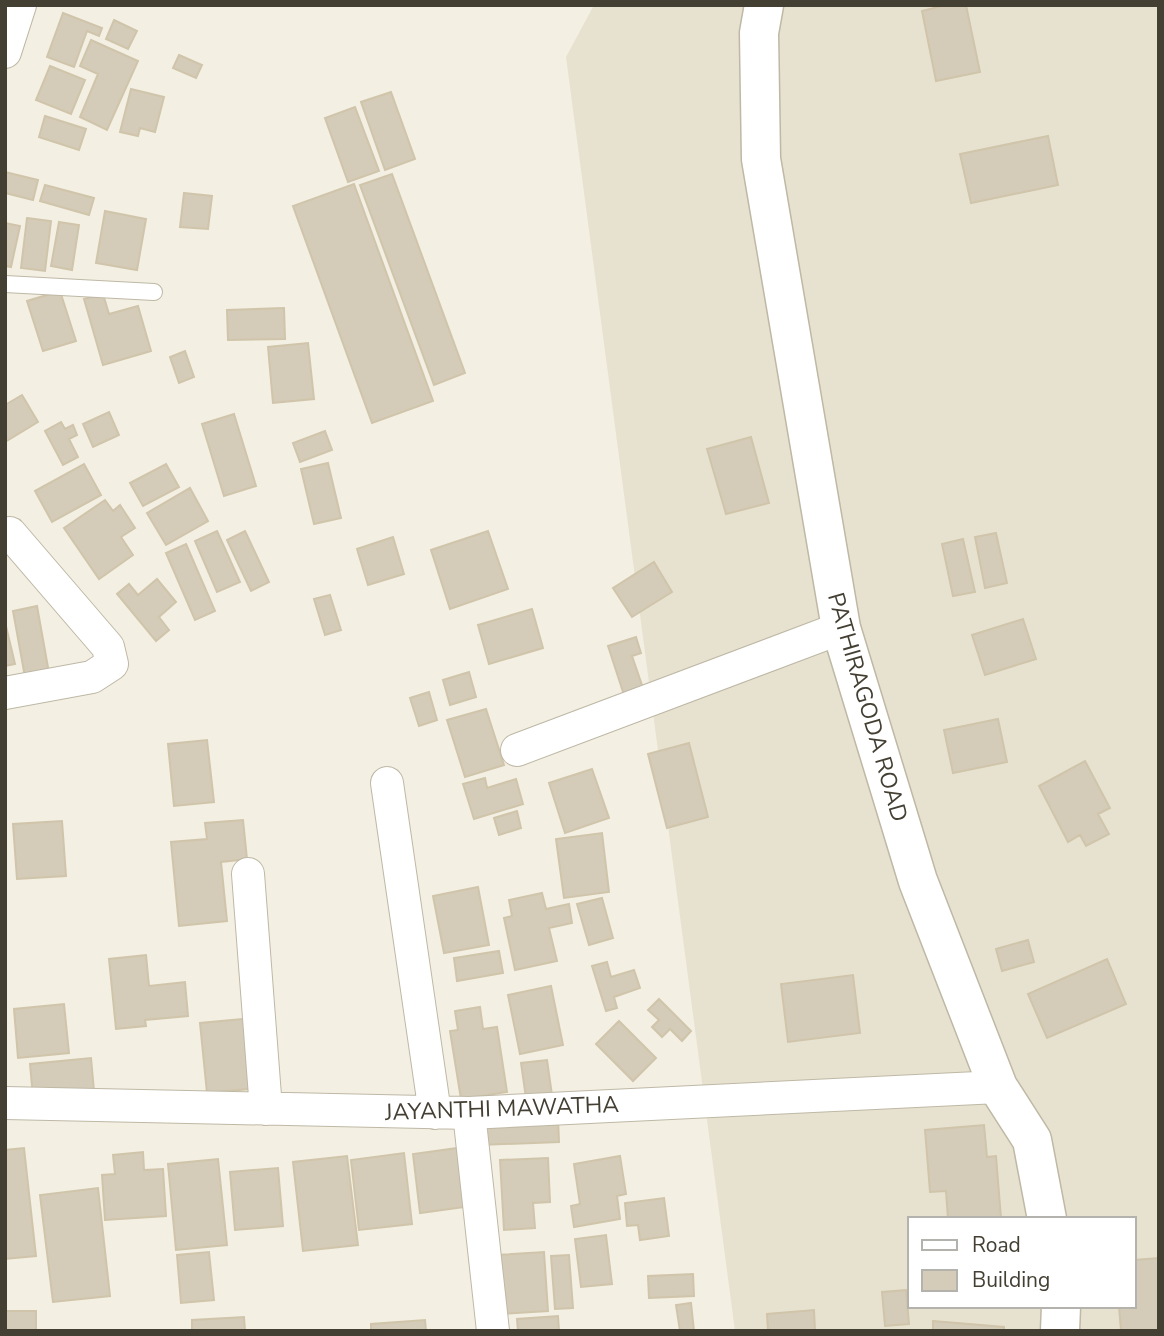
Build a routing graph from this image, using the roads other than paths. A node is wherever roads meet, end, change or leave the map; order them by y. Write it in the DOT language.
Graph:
graph roads {
  1 [pos="20,5"];
  2 [pos="764,5"];
  3 [pos="5,52"];
  4 [pos="5,284"];
  5 [pos="154,292"];
  6 [pos="7,532"];
  7 [pos="841,628"];
  8 [pos="5,693"];
  9 [pos="517,750"];
  10 [pos="387,783"];
  11 [pos="248,874"];
  12 [pos="998,1087"];
  13 [pos="5,1103"];
  14 [pos="266,1109"];
  15 [pos="435,1113"];
  16 [pos="469,1113"];
  17 [pos="1047,1217"];
  18 [pos="1060,1308"];
  19 [pos="493,1331"];
  20 [pos="1060,1331"];
  1 -- 3 [label="street"];
  2 -- 7 [label="street, PATHIRAGODA ROAD"];
  4 -- 5 [label="lane"];
  6 -- 8 [label="street"];
  7 -- 9 [label="street"];
  7 -- 12 [label="street, PATHIRAGODA ROAD"];
  10 -- 15 [label="street"];
  11 -- 14 [label="street"];
  12 -- 16 [label="street, JAYANTHI MAWATHA"];
  12 -- 17 [label="street, PATHIRAGODA ROAD"];
  13 -- 14 [label="street, JAYANTHI MAWATHA"];
  14 -- 15 [label="street, JAYANTHI MAWATHA"];
  15 -- 16 [label="street, JAYANTHI MAWATHA"];
  16 -- 19 [label="street"];
  18 -- 20 [label="street"];
}
